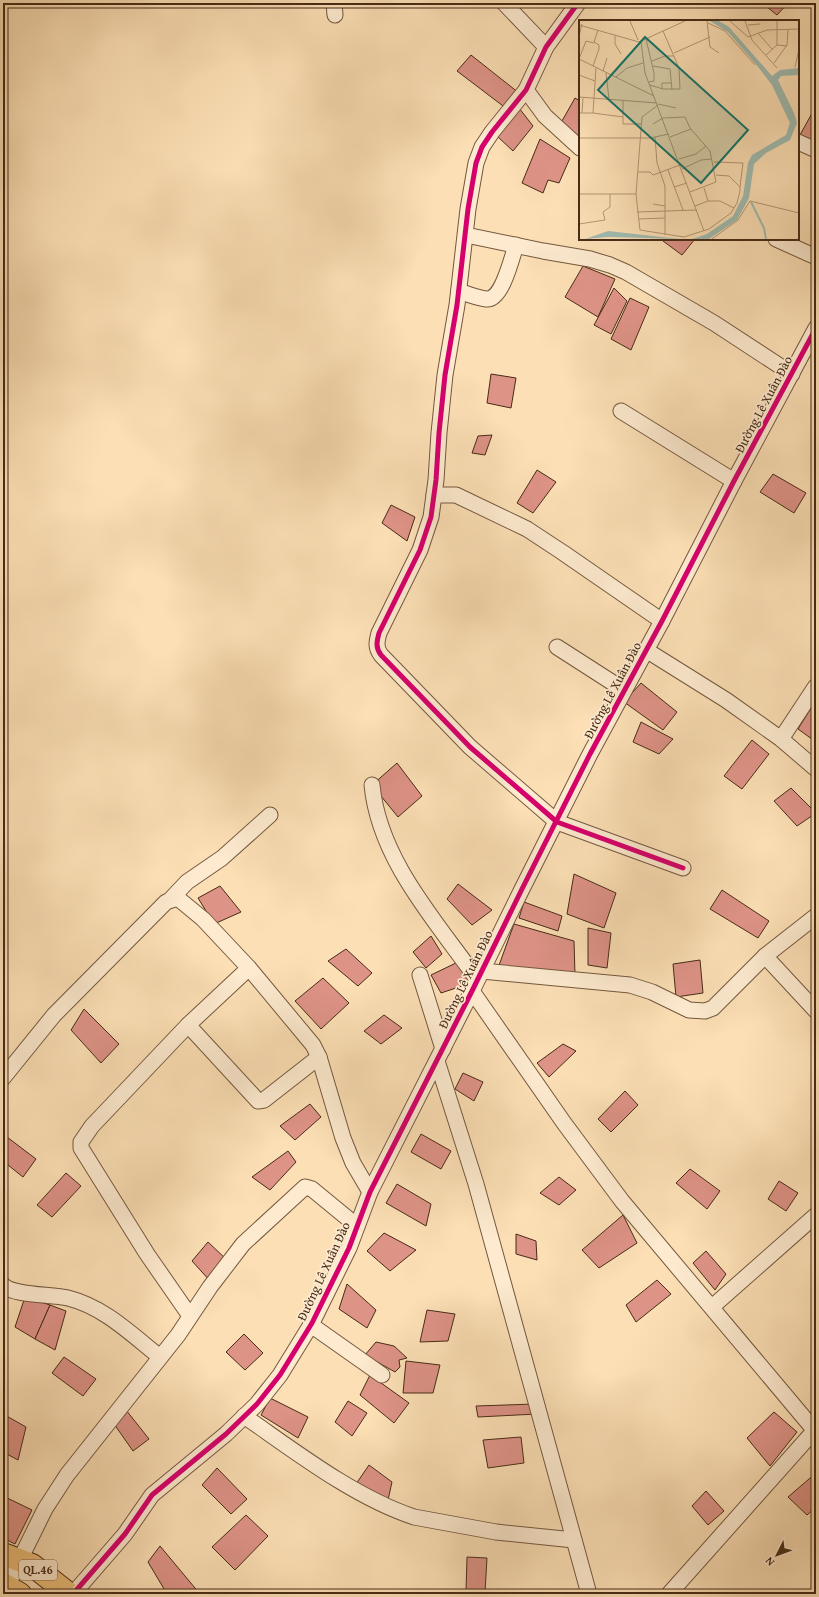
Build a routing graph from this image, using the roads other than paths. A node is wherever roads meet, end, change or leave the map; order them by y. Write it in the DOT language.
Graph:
graph roads {
  1 [pos="504,3"];
  2 [pos="578,3"];
  3 [pos="546,48"];
  4 [pos="526,90"];
  5 [pos="799,142"];
  6 [pos="579,147"];
  7 [pos="816,150"];
  8 [pos="466,235"];
  9 [pos="778,240"];
  10 [pos="516,245"];
  11 [pos="816,257"];
  12 [pos="459,291"];
  13 [pos="816,328"];
  14 [pos="792,374"];
  15 [pos="621,411"];
  16 [pos="734,481"];
  17 [pos="434,495"];
  18 [pos="662,621"];
  19 [pos="557,647"];
  20 [pos="646,650"];
  21 [pos="816,686"];
  22 [pos="624,690"];
  23 [pos="781,739"];
  24 [pos="816,769"];
  25 [pos="372,785"];
  26 [pos="270,815"];
  27 [pos="557,822"];
  28 [pos="683,868"];
  29 [pos="170,900"];
  30 [pos="816,916"];
  31 [pos="765,956"];
  32 [pos="249,968"];
  33 [pos="420,975"];
  34 [pos="477,981"];
  35 [pos="816,1011"];
  36 [pos="188,1026"];
  37 [pos="440,1055"];
  38 [pos="319,1057"];
  39 [pos="3,1078"];
  40 [pos="370,1192"];
  41 [pos="816,1215"];
  42 [pos="357,1226"];
  43 [pos="3,1285"];
  44 [pos="712,1307"];
  45 [pos="190,1316"];
  46 [pos="311,1325"];
  47 [pos="160,1357"];
  48 [pos="382,1375"];
  49 [pos="244,1416"];
  50 [pos="816,1431"];
  51 [pos="574,1540"];
  52 [pos="12,1558"];
  53 [pos="10,1588"];
  54 [pos="69,1594"];
  55 [pos="73,1594"];
  56 [pos="589,1594"];
  57 [pos="669,1594"];
  1 -- 3 [label="street"];
  2 -- 3 [label="street"];
  3 -- 4 [label="street"];
  4 -- 6 [label="street"];
  4 -- 8 [label="street"];
  5 -- 7 [label="street"];
  8 -- 10 [label="street"];
  8 -- 12 [label="street"];
  9 -- 11 [label="street"];
  10 -- 12 [label="street"];
  10 -- 14 [label="street"];
  12 -- 17 [label="street"];
  13 -- 14 [label="street, Đường Lê Xuân Đào"];
  14 -- 16 [label="street, Đường Lê Xuân Đào"];
  15 -- 16 [label="street"];
  16 -- 18 [label="street, Đường Lê Xuân Đào"];
  17 -- 18 [label="street"];
  17 -- 27 [label="street"];
  18 -- 20 [label="street, Đường Lê Xuân Đào"];
  19 -- 22 [label="street"];
  20 -- 22 [label="street, Đường Lê Xuân Đào"];
  20 -- 23 [label="street"];
  21 -- 23 [label="street"];
  22 -- 27 [label="street, Đường Lê Xuân Đào"];
  23 -- 24 [label="street"];
  25 -- 34 [label="street"];
  26 -- 29 [label="street"];
  27 -- 28 [label="street"];
  27 -- 34 [label="street, Đường Lê Xuân Đào"];
  29 -- 32 [label="street"];
  29 -- 39 [label="street"];
  30 -- 31 [label="street"];
  31 -- 34 [label="street"];
  31 -- 35 [label="street"];
  32 -- 36 [label="street"];
  32 -- 38 [label="street"];
  33 -- 37 [label="street"];
  34 -- 37 [label="street, Đường Lê Xuân Đào"];
  34 -- 44 [label="street"];
  36 -- 38 [label="street"];
  36 -- 45 [label="street"];
  37 -- 40 [label="street, Đường Lê Xuân Đào"];
  37 -- 51 [label="street"];
  38 -- 40 [label="street"];
  40 -- 42 [label="street, Đường Lê Xuân Đào"];
  41 -- 44 [label="street"];
  42 -- 45 [label="street"];
  42 -- 46 [label="street, Đường Lê Xuân Đào"];
  43 -- 47 [label="street"];
  44 -- 50 [label="street"];
  45 -- 47 [label="street"];
  46 -- 48 [label="street"];
  46 -- 49 [label="street, Đường Lê Xuân Đào"];
  47 -- 52 [label="street"];
  49 -- 51 [label="street"];
  49 -- 55 [label="street, Đường Lê Xuân Đào"];
  50 -- 57 [label="street"];
  51 -- 56 [label="street"];
  52 -- 53 [label="street"];
  52 -- 54 [label="highway, QL.46"];
}
